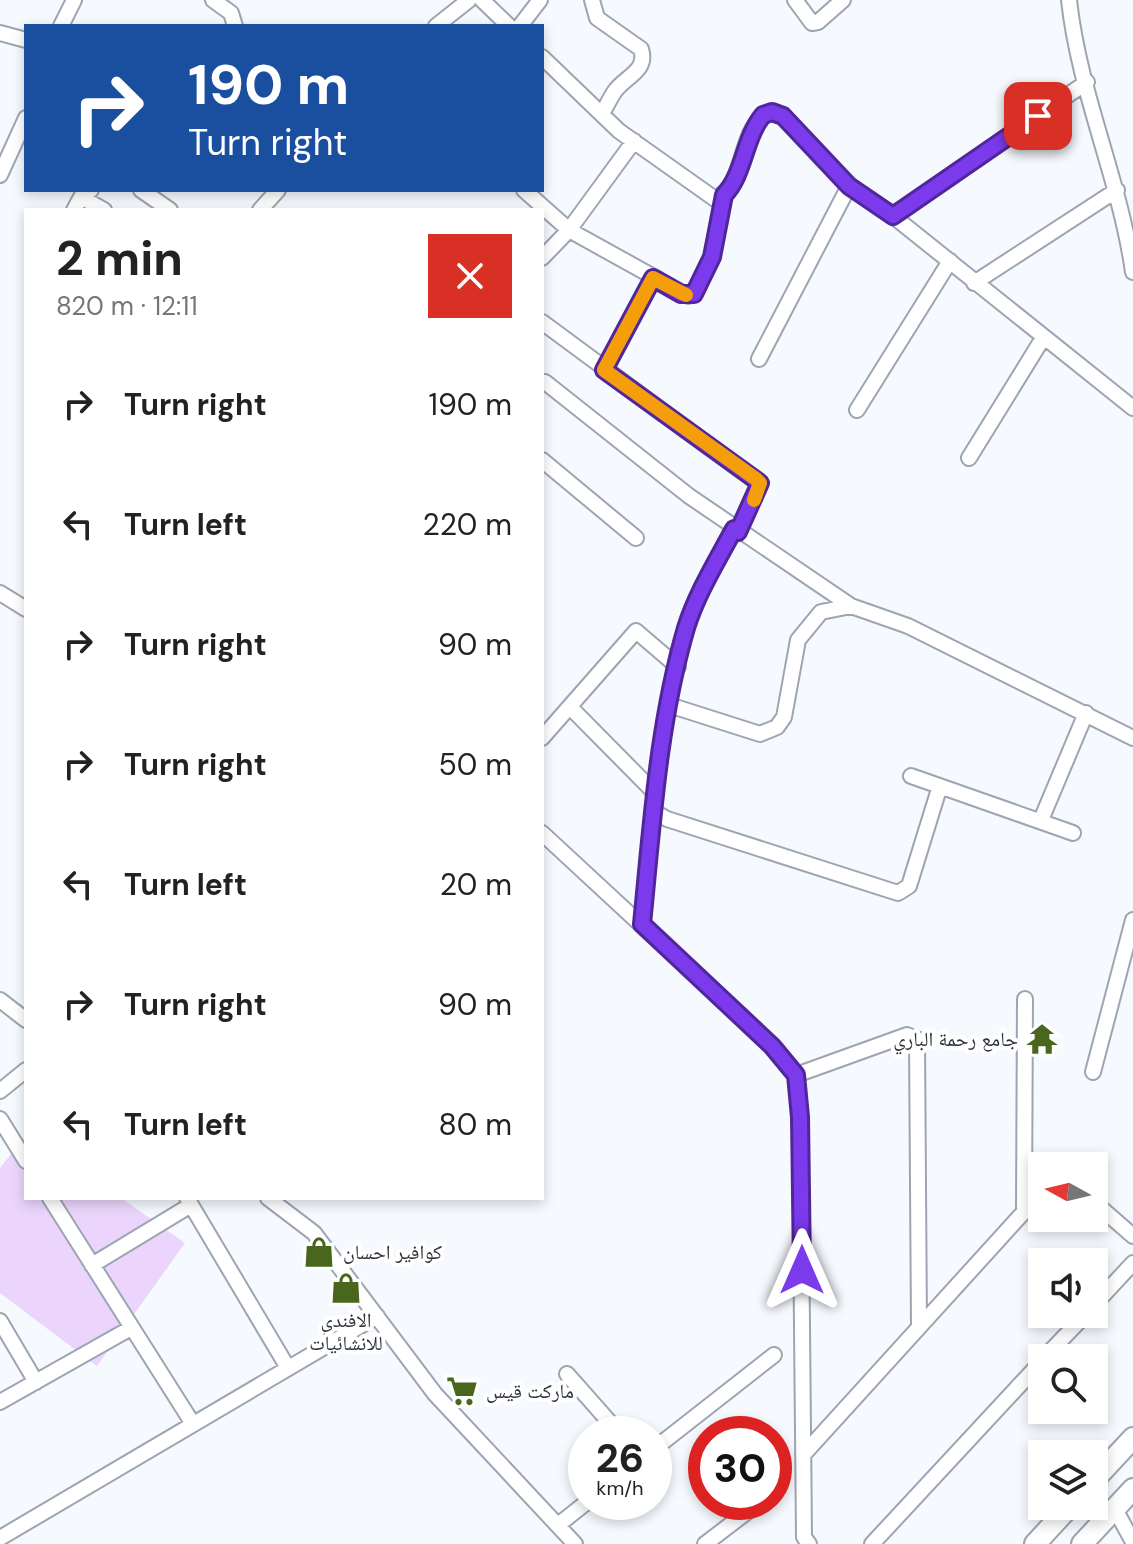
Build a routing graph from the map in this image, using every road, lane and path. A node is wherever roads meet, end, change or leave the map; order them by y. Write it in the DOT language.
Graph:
graph roads {
  1 [pos="74,0"];
  2 [pos="213,0"];
  3 [pos="469,0"];
  4 [pos="482,0"];
  5 [pos="540,0"];
  6 [pos="592,0"];
  7 [pos="795,0"];
  8 [pos="843,0"];
  9 [pos="1069,0"];
  10 [pos="62,24"];
  11 [pos="234,24"];
  12 [pos="439,24"];
  13 [pos="507,24"];
  14 [pos="522,24"];
  15 [pos="0,33"];
  16 [pos="24,39"];
  17 [pos="544,59"];
  18 [pos="1087,82"];
  19 [pos="602,114"];
  20 [pos="24,122"];
  21 [pos="634,141"];
  22 [pos="0,175"];
  23 [pos="849,186"];
  24 [pos="1117,190"];
  25 [pos="144,192"];
  26 [pos="276,192"];
  27 [pos="526,192"];
  28 [pos="724,195"];
  29 [pos="82,199"];
  30 [pos="1127,205"];
  31 [pos="100,208"];
  32 [pos="167,208"];
  33 [pos="262,208"];
  34 [pos="893,216"];
  35 [pos="569,230"];
  36 [pos="544,256"];
  37 [pos="950,261"];
  38 [pos="1133,272"];
  39 [pos="653,278"];
  40 [pos="974,283"];
  41 [pos="544,324"];
  42 [pos="1043,338"];
  43 [pos="759,359"];
  44 [pos="604,370"];
  45 [pos="545,382"];
  46 [pos="1133,408"];
  47 [pos="857,410"];
  48 [pos="969,458"];
  49 [pos="544,462"];
  50 [pos="736,530"];
  51 [pos="636,538"];
  52 [pos="0,593"];
  53 [pos="851,606"];
  54 [pos="24,608"];
  55 [pos="678,667"];
  56 [pos="669,705"];
  57 [pos="571,708"];
  58 [pos="1086,713"];
  59 [pos="544,736"];
  60 [pos="1133,738"];
  61 [pos="911,776"];
  62 [pos="939,789"];
  63 [pos="653,791"];
  64 [pos="653,811"];
  65 [pos="1041,820"];
  66 [pos="1073,833"];
  67 [pos="544,839"];
  68 [pos="1133,920"];
  69 [pos="642,924"];
  70 [pos="1025,999"];
  71 [pos="0,1000"];
  72 [pos="24,1018"];
  73 [pos="24,1072"];
  74 [pos="1093,1072"];
  75 [pos="796,1075"];
  76 [pos="0,1091"];
  77 [pos="0,1119"];
  78 [pos="24,1158"];
  79 [pos="51,1200"];
  80 [pos="271,1200"];
  81 [pos="189,1202"];
  82 [pos="1028,1207"];
  83 [pos="1024,1211"];
  84 [pos="1108,1214"];
  85 [pos="1133,1236"];
  86 [pos="1133,1263"];
  87 [pos="92,1265"];
  88 [pos="1108,1290"];
  89 [pos="377,1316"];
  90 [pos="0,1321"];
  91 [pos="919,1327"];
  92 [pos="131,1328"];
  93 [pos="1073,1328"];
  94 [pos="1057,1344"];
  95 [pos="774,1355"];
  96 [pos="288,1368"];
  97 [pos="567,1374"];
  98 [pos="1028,1375"];
  99 [pos="36,1382"];
  100 [pos="0,1402"];
  101 [pos="604,1416"];
  102 [pos="193,1424"];
  103 [pos="672,1435"];
  104 [pos="1133,1438"];
  105 [pos="803,1455"];
  106 [pos="1108,1465"];
  107 [pos="1133,1489"];
  108 [pos="1115,1509"];
  109 [pos="568,1517"];
  110 [pos="736,1520"];
  111 [pos="1057,1520"];
  112 [pos="558,1525"];
  113 [pos="0,1538"];
  114 [pos="1133,1542"];
  115 [pos="575,1544"];
  116 [pos="705,1544"];
  117 [pos="809,1544"];
  118 [pos="872,1544"];
  119 [pos="1035,1544"];
  120 [pos="1082,1544"];
  1 -- 10 [label="street"];
  2 -- 11 [label="street"];
  3 -- 12 [label="street"];
  4 -- 13 [label="street"];
  5 -- 14 [label="street"];
  6 -- 19 [label="street"];
  7 -- 8 [label="street"];
  9 -- 18 [label="street"];
  15 -- 16 [label="street"];
  17 -- 19 [label="street"];
  18 -- 24 [label="street"];
  18 -- 34 [label="street"];
  19 -- 21 [label="street"];
  20 -- 22 [label="street"];
  21 -- 28 [label="street"];
  21 -- 35 [label="street"];
  23 -- 28 [label="street"];
  23 -- 34 [label="street"];
  23 -- 43 [label="street"];
  24 -- 30 [label="street"];
  24 -- 40 [label="street"];
  25 -- 32 [label="street"];
  26 -- 33 [label="street"];
  27 -- 35 [label="street"];
  28 -- 39 [label="street"];
  29 -- 31 [label="street"];
  30 -- 38 [label="street"];
  34 -- 37 [label="street"];
  35 -- 36 [label="street"];
  35 -- 39 [label="street"];
  37 -- 40 [label="street"];
  37 -- 47 [label="street"];
  39 -- 44 [label="street"];
  40 -- 42 [label="street"];
  41 -- 44 [label="street"];
  42 -- 46 [label="street"];
  42 -- 48 [label="street"];
  44 -- 50 [label="street"];
  45 -- 50 [label="street"];
  49 -- 51 [label="street"];
  50 -- 53 [label="street"];
  50 -- 55 [label="street"];
  52 -- 54 [label="street"];
  53 -- 56 [label="street"];
  53 -- 58 [label="street"];
  55 -- 56 [label="street"];
  55 -- 57 [label="street"];
  56 -- 63 [label="street"];
  57 -- 59 [label="street"];
  57 -- 63 [label="street"];
  58 -- 60 [label="street"];
  58 -- 65 [label="street"];
  61 -- 62 [label="street"];
  62 -- 64 [label="street"];
  62 -- 65 [label="street"];
  63 -- 64 [label="street"];
  64 -- 69 [label="street"];
  65 -- 66 [label="street"];
  67 -- 69 [label="street"];
  68 -- 74 [label="street"];
  69 -- 75 [label="street"];
  70 -- 83 [label="street"];
  71 -- 72 [label="street"];
  73 -- 76 [label="street"];
  75 -- 91 [label="street"];
  75 -- 105 [label="street"];
  77 -- 78 [label="street"];
  79 -- 87 [label="street"];
  80 -- 89 [label="street"];
  81 -- 87 [label="street"];
  81 -- 96 [label="street"];
  82 -- 83 [label="street"];
  83 -- 91 [label="street"];
  84 -- 85 [label="street"];
  86 -- 88 [label="street"];
  87 -- 92 [label="street"];
  89 -- 96 [label="street"];
  89 -- 112 [label="street"];
  90 -- 99 [label="street"];
  91 -- 105 [label="street"];
  92 -- 99 [label="street"];
  92 -- 102 [label="street"];
  93 -- 94 [label="street"];
  95 -- 103 [label="street"];
  96 -- 102 [label="street"];
  97 -- 101 [label="street"];
  98 -- 118 [label="street"];
  99 -- 100 [label="street"];
  102 -- 113 [label="street"];
  104 -- 106 [label="main road"];
  105 -- 117 [label="street"];
  107 -- 108 [label="main road"];
  108 -- 114 [label="street"];
  108 -- 120 [label="main road"];
  109 -- 112 [label="street"];
  110 -- 116 [label="street"];
  111 -- 119 [label="main road"];
  112 -- 115 [label="street"];
}
